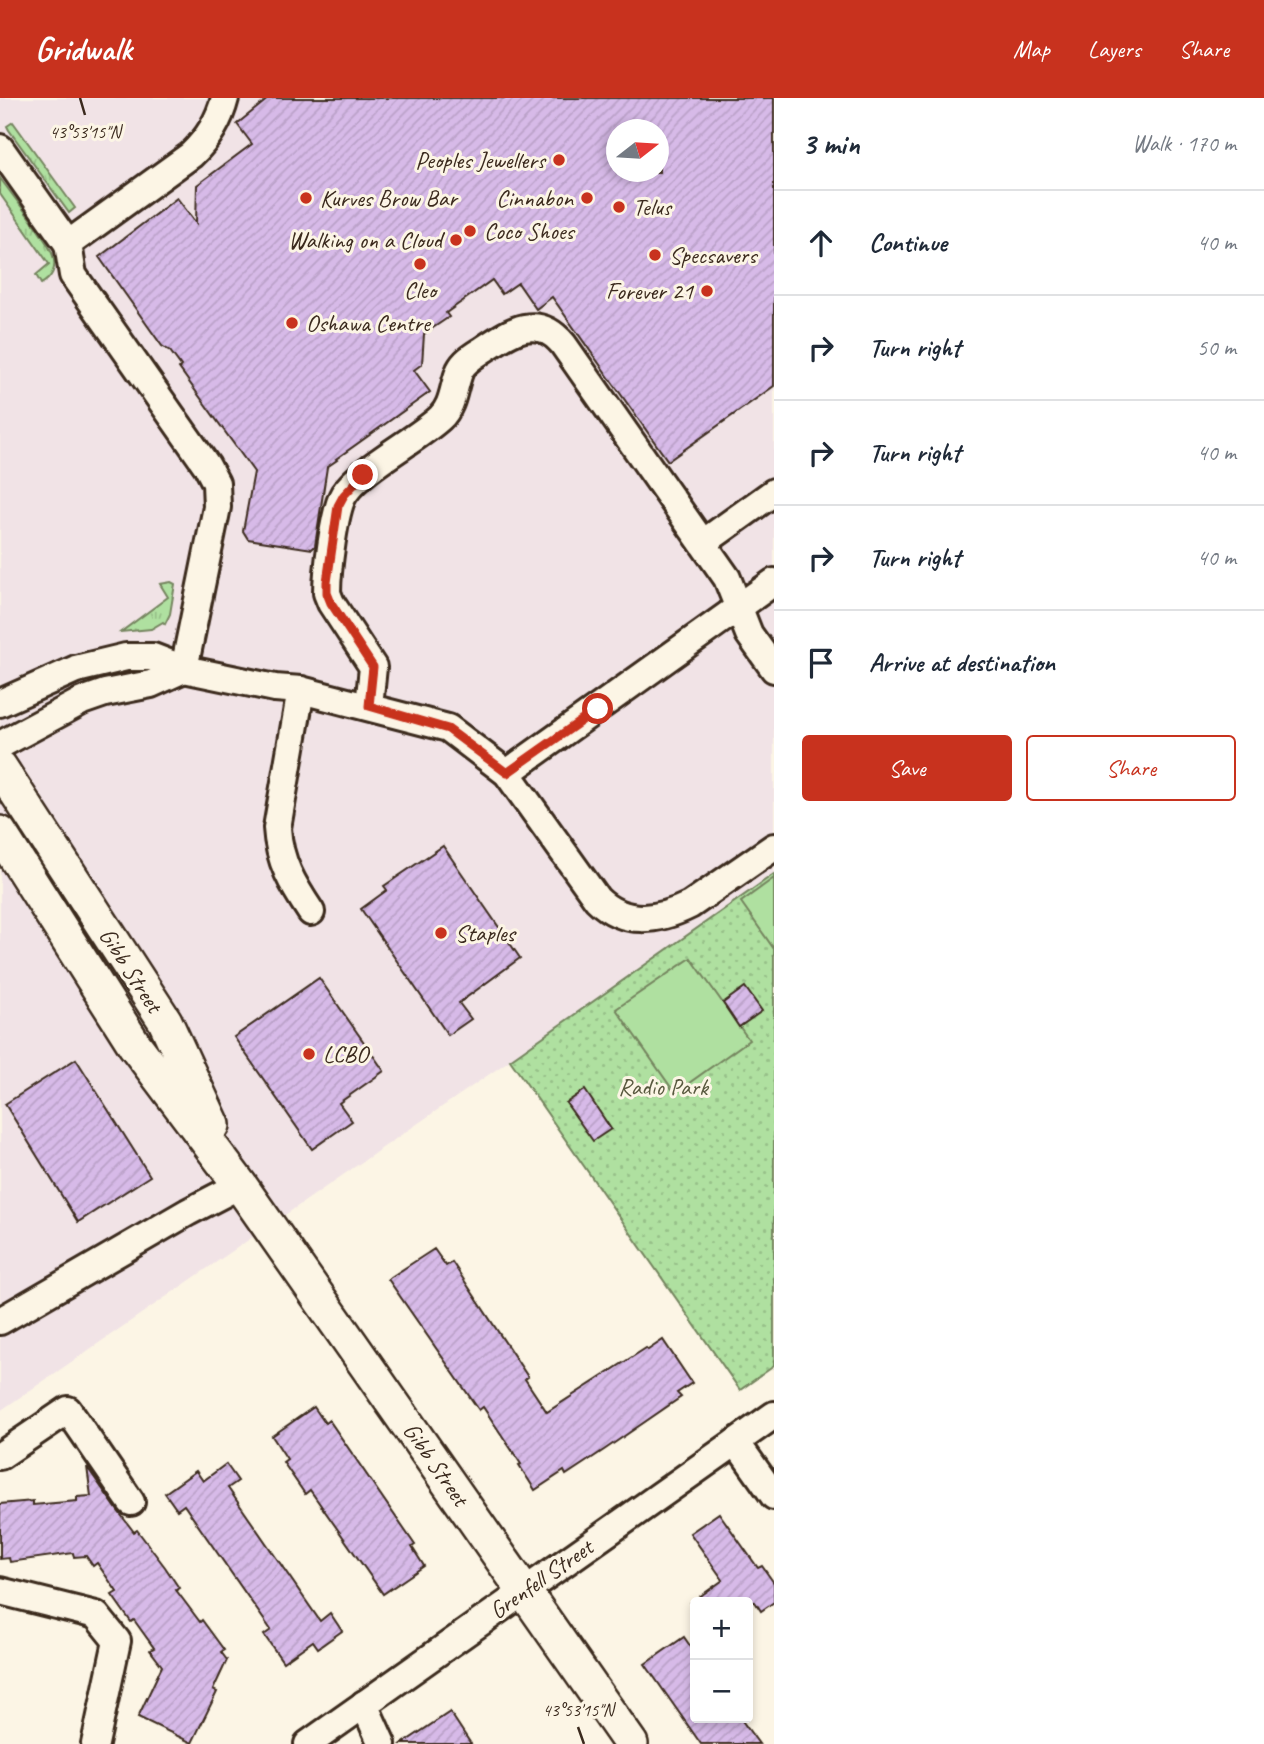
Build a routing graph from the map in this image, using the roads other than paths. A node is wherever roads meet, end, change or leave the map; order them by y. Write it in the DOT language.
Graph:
graph roads {
  1 [pos="225,98"];
  2 [pos="0,148"];
  3 [pos="68,244"];
  4 [pos="774,492"];
  5 [pos="703,543"];
  6 [pos="774,582"];
  7 [pos="739,607"];
  8 [pos="184,669"];
  9 [pos="774,669"];
  10 [pos="301,690"];
  11 [pos="0,703"];
  12 [pos="369,706"];
  13 [pos="0,745"];
  14 [pos="0,767"];
  15 [pos="507,773"];
  16 [pos="0,833"];
  17 [pos="774,847"];
  18 [pos="311,912"];
  19 [pos="240,1185"];
  20 [pos="0,1321"];
  21 [pos="774,1415"];
  22 [pos="736,1442"];
  23 [pos="0,1456"];
  24 [pos="774,1496"];
  25 [pos="131,1502"];
  26 [pos="0,1591"];
  27 [pos="524,1591"];
  28 [pos="364,1704"];
  29 [pos="95,1744"];
  30 [pos="308,1744"];
  31 [pos="383,1744"];
  32 [pos="631,1744"];
  1 -- 3 [label="street"];
  2 -- 3 [label="street"];
  3 -- 8 [label="street"];
  4 -- 5 [label="street"];
  5 -- 7 [label="street"];
  5 -- 12 [label="street"];
  6 -- 7 [label="street"];
  7 -- 9 [label="street"];
  7 -- 15 [label="street"];
  8 -- 10 [label="street"];
  8 -- 11 [label="street"];
  8 -- 13 [label="street"];
  10 -- 12 [label="street"];
  10 -- 18 [label="street"];
  12 -- 15 [label="street"];
  14 -- 19 [label="main road, Gibb Street"];
  15 -- 17 [label="street"];
  16 -- 19 [label="main road, Gibb Street"];
  19 -- 20 [label="street"];
  19 -- 27 [label="main road, Gibb Street"];
  21 -- 22 [label="street, Grenfell Street"];
  22 -- 24 [label="street"];
  22 -- 27 [label="street, Grenfell Street"];
  23 -- 25 [label="street"];
  26 -- 29 [label="street"];
  27 -- 28 [label="street, Grenfell Street"];
  27 -- 32 [label="main road, Gibb Street"];
  28 -- 30 [label="street, Grenfell Street"];
  28 -- 31 [label="street"];
}
